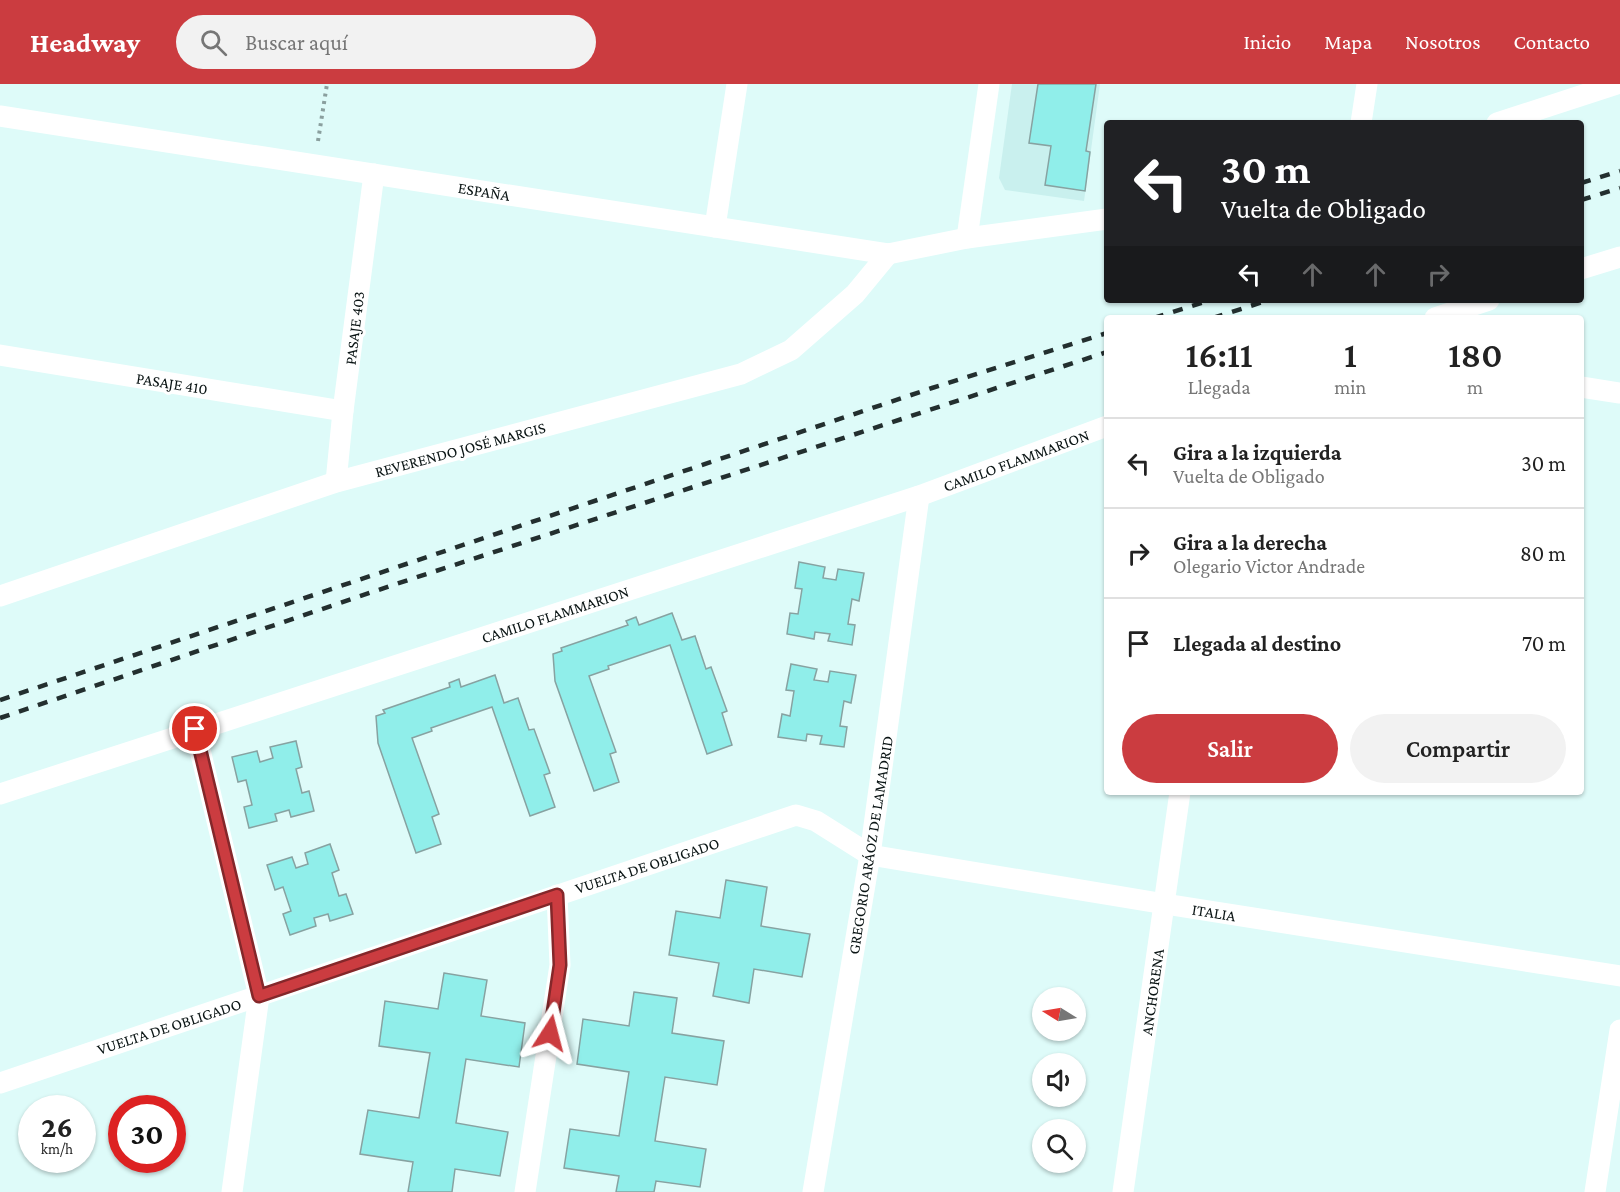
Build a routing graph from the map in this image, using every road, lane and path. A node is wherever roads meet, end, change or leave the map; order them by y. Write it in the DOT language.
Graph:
graph roads {
  1 [pos="327,84"];
  2 [pos="737,84"];
  3 [pos="988,84"];
  4 [pos="1367,84"];
  5 [pos="1617,84"];
  6 [pos="0,116"];
  7 [pos="1361,120"];
  8 [pos="1506,120"];
  9 [pos="315,165"];
  10 [pos="374,174"];
  11 [pos="1104,219"];
  12 [pos="715,227"];
  13 [pos="967,238"];
  14 [pos="888,254"];
  15 [pos="1620,256"];
  16 [pos="1584,269"];
  17 [pos="1480,303"];
  18 [pos="1444,315"];
  19 [pos="0,355"];
  20 [pos="1584,387"];
  21 [pos="1620,393"];
  22 [pos="343,411"];
  23 [pos="1104,427"];
  24 [pos="336,482"];
  25 [pos="919,496"];
  26 [pos="0,596"];
  27 [pos="195,729"];
  28 [pos="0,794"];
  29 [pos="1180,795"];
  30 [pos="816,821"];
  31 [pos="870,855"];
  32 [pos="557,895"];
  33 [pos="1165,904"];
  34 [pos="1620,976"];
  35 [pos="259,996"];
  36 [pos="1620,1030"];
  37 [pos="0,1083"];
  38 [pos="232,1192"];
  39 [pos="525,1192"];
  40 [pos="813,1192"];
  41 [pos="1123,1192"];
  42 [pos="1595,1192"];
  1 -- 9 [label="path"];
  2 -- 12 [label="street"];
  3 -- 13 [label="street"];
  4 -- 7 [label="street"];
  5 -- 8 [label="street"];
  6 -- 9 [label="street, ESPAÑA"];
  9 -- 10 [label="street, ESPAÑA"];
  10 -- 12 [label="street, ESPAÑA"];
  10 -- 22 [label="street, PASAJE 403"];
  11 -- 13 [label="street"];
  12 -- 14 [label="street, ESPAÑA"];
  13 -- 14 [label="street, ESPAÑA"];
  14 -- 24 [label="street, REVERENDO JOSÉ MARGIS"];
  15 -- 16 [label="street"];
  17 -- 18 [label="street"];
  19 -- 22 [label="street, PASAJE 410"];
  20 -- 21 [label="street"];
  22 -- 24 [label="street, PASAJE 403"];
  23 -- 25 [label="street, CAMILO FLAMMARION"];
  24 -- 26 [label="street, REVERENDO JOSÉ MARGIS"];
  25 -- 27 [label="street, CAMILO FLAMMARION"];
  25 -- 31 [label="street, GREGORIO ARÁOZ DE LAMADRID"];
  27 -- 28 [label="street, CAMILO FLAMMARION"];
  27 -- 35 [label="street"];
  29 -- 33 [label="street, ANCHORENA"];
  30 -- 31 [label="street, ITALIA"];
  30 -- 32 [label="street, VUELTA DE OBLIGADO"];
  31 -- 33 [label="street, ITALIA"];
  31 -- 40 [label="street, GREGORIO ARÁOZ DE LAMADRID"];
  32 -- 35 [label="street, VUELTA DE OBLIGADO"];
  32 -- 39 [label="street"];
  33 -- 34 [label="street, ITALIA"];
  33 -- 41 [label="street, ANCHORENA"];
  35 -- 37 [label="street, VUELTA DE OBLIGADO"];
  35 -- 38 [label="street"];
  36 -- 42 [label="street"];
}
